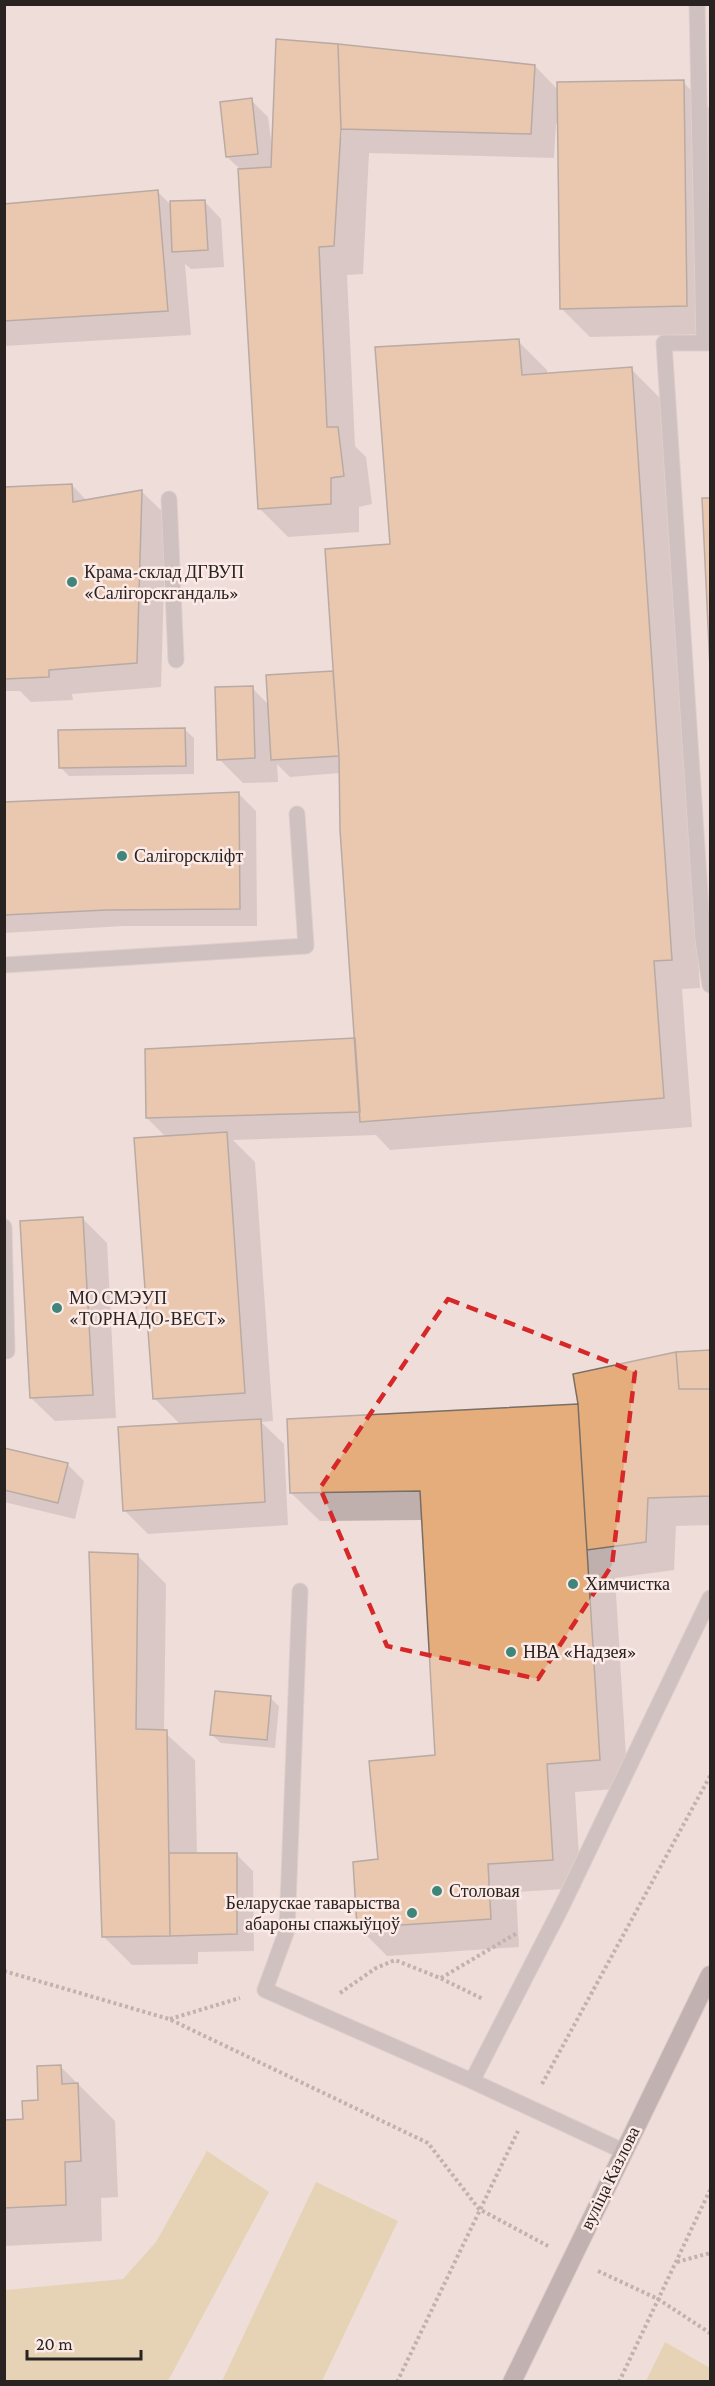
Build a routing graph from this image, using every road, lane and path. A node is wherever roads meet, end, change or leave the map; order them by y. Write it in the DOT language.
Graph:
graph roads {
  1 [pos="697,4"];
  2 [pos="707,343"];
  3 [pos="169,499"];
  4 [pos="176,660"];
  5 [pos="297,814"];
  6 [pos="4,964"];
  7 [pos="711,985"];
  8 [pos="4,1227"];
  9 [pos="7,1351"];
  10 [pos="300,1591"];
  11 [pos="711,1598"];
  12 [pos="711,1776"];
  13 [pos="522,1930"];
  14 [pos="4,1971"];
  15 [pos="711,1975"];
  16 [pos="440,1978"];
  17 [pos="265,1990"];
  18 [pos="316,2011"];
  19 [pos="508,2011"];
  20 [pos="169,2019"];
  21 [pos="472,2081"];
  22 [pos="529,2108"];
  23 [pos="623,2151"];
  24 [pos="711,2190"];
  25 [pos="479,2209"];
  26 [pos="711,2253"];
  27 [pos="676,2262"];
  28 [pos="658,2299"];
  29 [pos="711,2333"];
  30 [pos="397,2382"];
  31 [pos="512,2382"];
  32 [pos="619,2382"];
  1 -- 2 [label="lane"];
  2 -- 7 [label="lane"];
  3 -- 4 [label="lane"];
  5 -- 6 [label="lane"];
  8 -- 9 [label="lane"];
  10 -- 17 [label="lane"];
  11 -- 19 [label="lane"];
  12 -- 22 [label="path"];
  13 -- 16 [label="path"];
  14 -- 20 [label="path"];
  15 -- 23 [label="main road, вуліца Казлова"];
  16 -- 18 [label="path"];
  16 -- 19 [label="path"];
  17 -- 18 [label="lane"];
  17 -- 20 [label="path"];
  18 -- 21 [label="lane"];
  19 -- 21 [label="lane"];
  20 -- 25 [label="path"];
  21 -- 22 [label="lane"];
  22 -- 23 [label="lane"];
  22 -- 25 [label="path"];
  23 -- 31 [label="main road, вуліца Казлова"];
  24 -- 27 [label="path"];
  25 -- 30 [label="path"];
  26 -- 27 [label="path"];
  27 -- 28 [label="path"];
  28 -- 29 [label="path"];
  28 -- 32 [label="path"];
}
